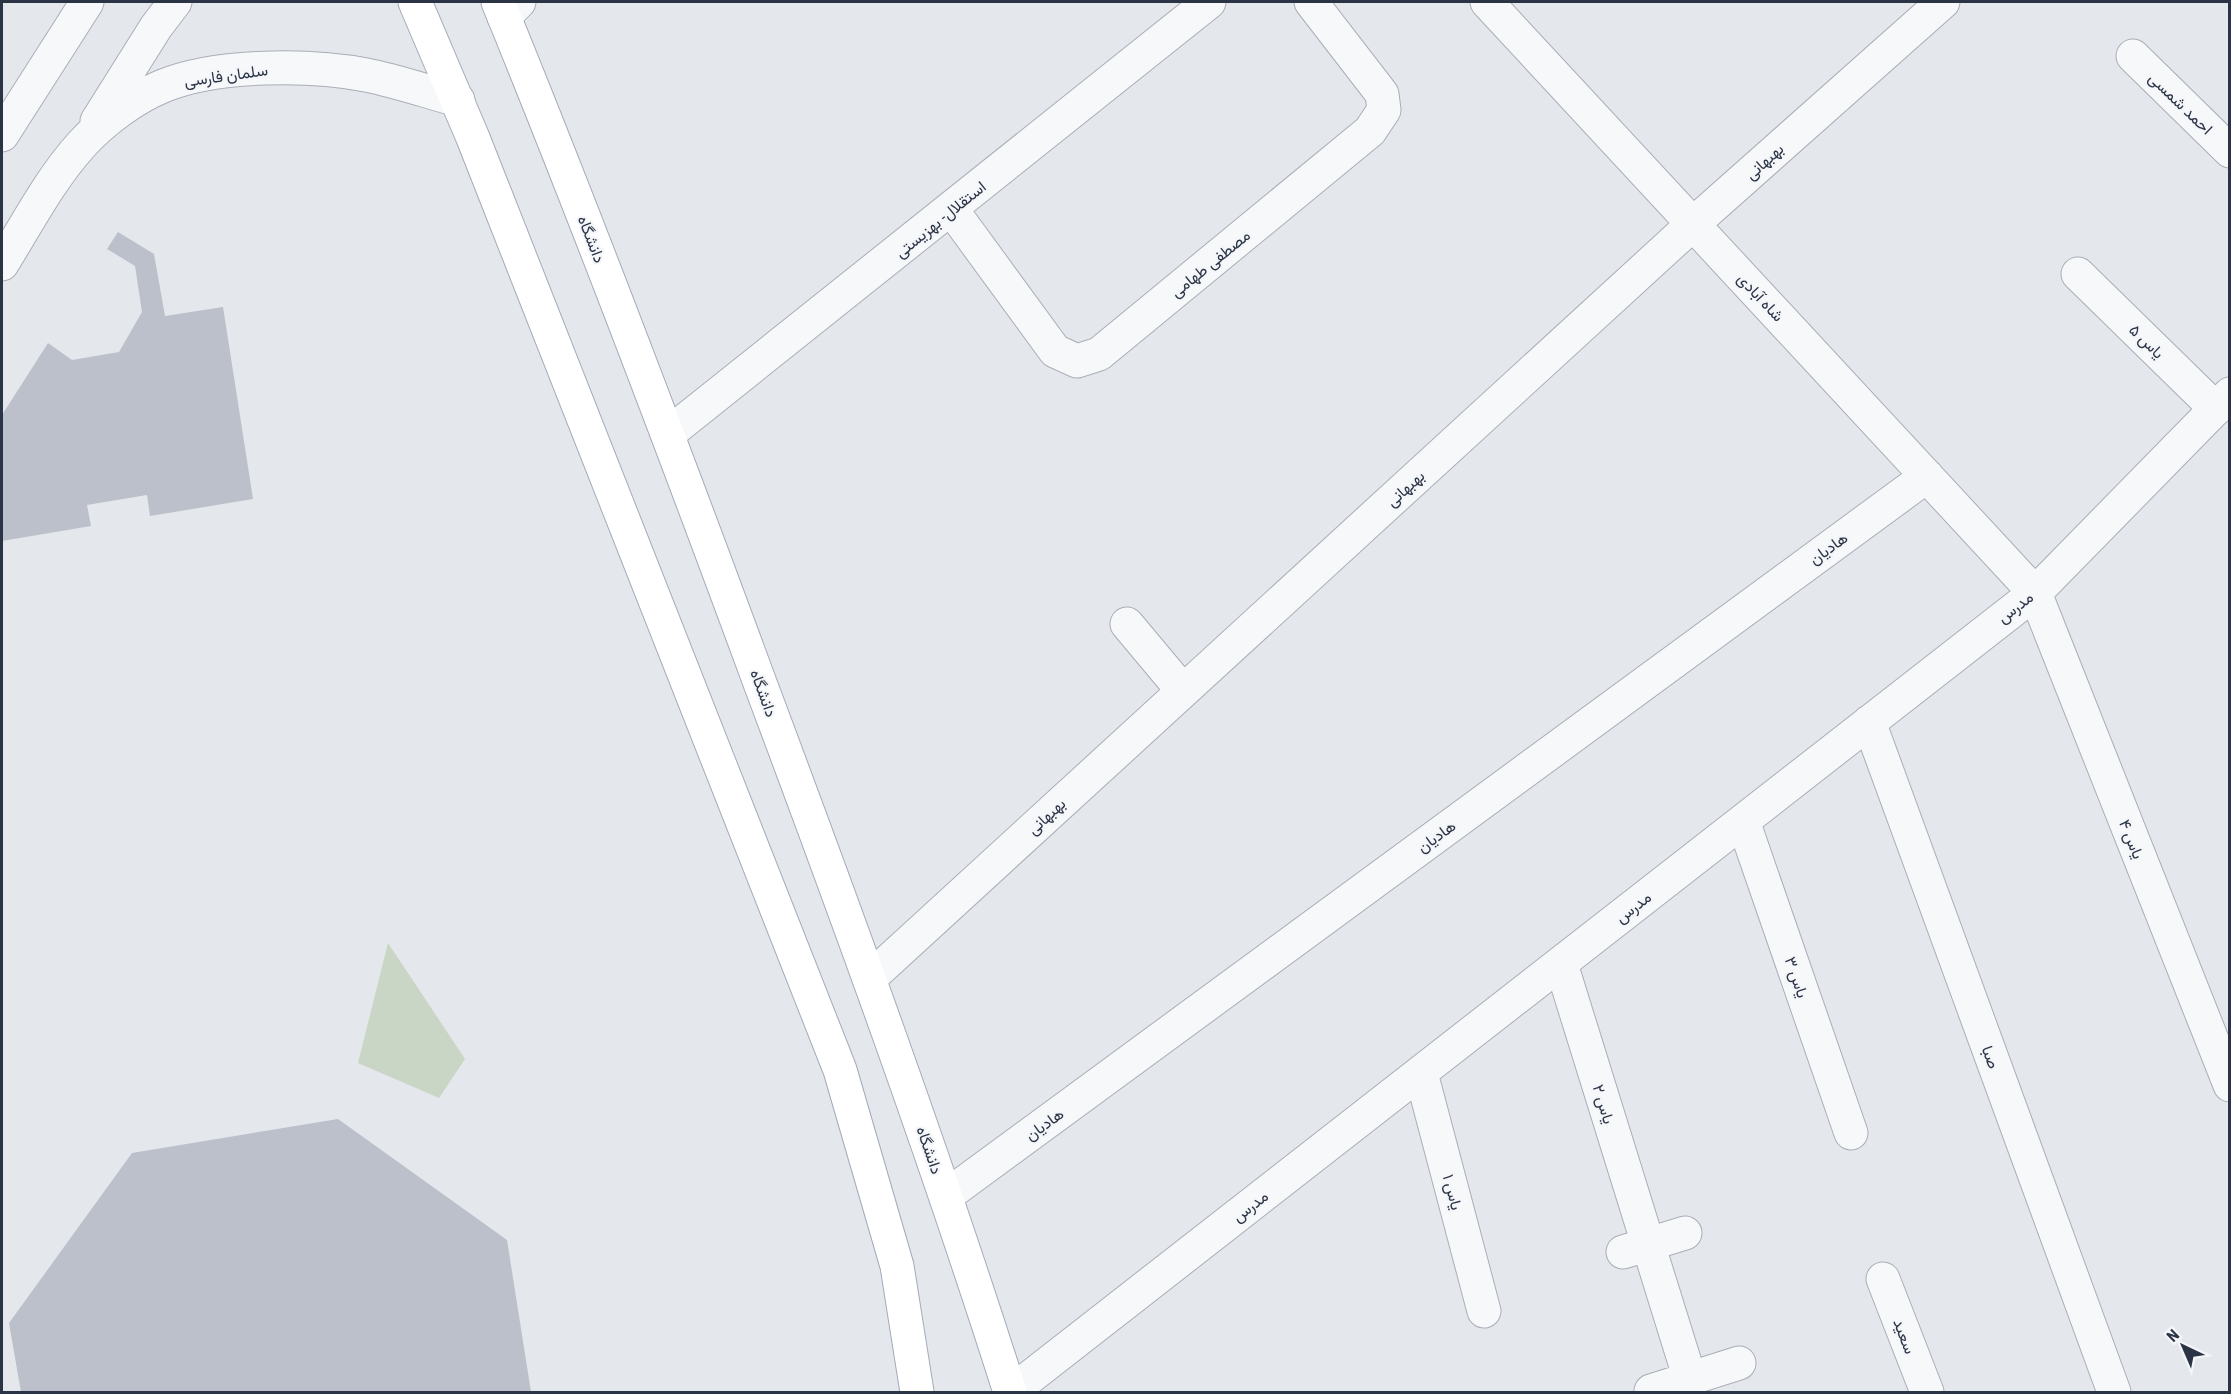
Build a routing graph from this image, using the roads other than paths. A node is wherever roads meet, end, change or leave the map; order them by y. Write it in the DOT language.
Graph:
graph roads {
  1 [pos="87,2"];
  2 [pos="175,2"];
  3 [pos="416,2"];
  4 [pos="1209,2"];
  5 [pos="1311,2"];
  6 [pos="1487,2"];
  7 [pos="1943,2"];
  8 [pos="507,7"];
  9 [pos="2133,56"];
  10 [pos="458,100"];
  11 [pos="2,135"];
  12 [pos="83,142"];
  13 [pos="2229,151"];
  14 [pos="952,210"];
  15 [pos="1693,224"];
  16 [pos="2,264"];
  17 [pos="2079,274"];
  18 [pos="2223,401"];
  19 [pos="668,434"];
  20 [pos="1927,476"];
  21 [pos="2035,593"];
  22 [pos="1127,624"];
  23 [pos="1183,691"];
  24 [pos="1869,722"];
  25 [pos="1743,821"];
  26 [pos="1561,964"];
  27 [pos="870,978"];
  28 [pos="1421,1073"];
  29 [pos="2229,1084"];
  30 [pos="1851,1133"];
  31 [pos="946,1196"];
  32 [pos="1685,1233"];
  33 [pos="1636,1248"];
  34 [pos="1882,1279"];
  35 [pos="1484,1311"];
  36 [pos="1739,1363"];
  37 [pos="1690,1379"];
  38 [pos="1651,1391"];
  39 [pos="917,1392"];
  40 [pos="1011,1392"];
  41 [pos="1927,1392"];
  42 [pos="2114,1392"];
  1 -- 11 [label="street"];
  2 -- 12 [label="street"];
  3 -- 10 [label="main road"];
  4 -- 14 [label="street, استقلال- بهزیستی"];
  5 -- 14 [label="street, مصطفی طهامی"];
  6 -- 15 [label="street, شاه آبادی"];
  7 -- 15 [label="street, بهبهانی"];
  8 -- 19 [label="main road, دانشگاه"];
  9 -- 13 [label="street, احمد شمسی"];
  10 -- 12 [label="street, سلمان فارسی"];
  10 -- 39 [label="main road"];
  12 -- 16 [label="street, سلمان فارسی"];
  14 -- 19 [label="street, استقلال- بهزیستی"];
  15 -- 20 [label="street, شاه آبادی"];
  15 -- 23 [label="street, بهبهانی"];
  17 -- 18 [label="street, یاس ۵"];
  18 -- 21 [label="street, مدرس"];
  19 -- 27 [label="main road, دانشگاه"];
  20 -- 21 [label="street, شاه آبادی"];
  20 -- 31 [label="street, هادیان"];
  21 -- 24 [label="street, مدرس"];
  21 -- 29 [label="street, یاس ۴"];
  22 -- 23 [label="street"];
  23 -- 27 [label="street, بهبهانی"];
  24 -- 25 [label="street, مدرس"];
  24 -- 42 [label="street, صبا"];
  25 -- 26 [label="street, مدرس"];
  25 -- 30 [label="street, یاس ۳"];
  26 -- 28 [label="street, مدرس"];
  26 -- 33 [label="street, یاس ۲"];
  27 -- 31 [label="main road, دانشگاه"];
  28 -- 35 [label="street, یاس ۱"];
  28 -- 40 [label="street, مدرس"];
  31 -- 40 [label="main road, دانشگاه"];
  32 -- 33 [label="street"];
  33 -- 37 [label="street, یاس ۲"];
  34 -- 41 [label="street, سعید"];
  36 -- 37 [label="street"];
  37 -- 38 [label="street"];
}
